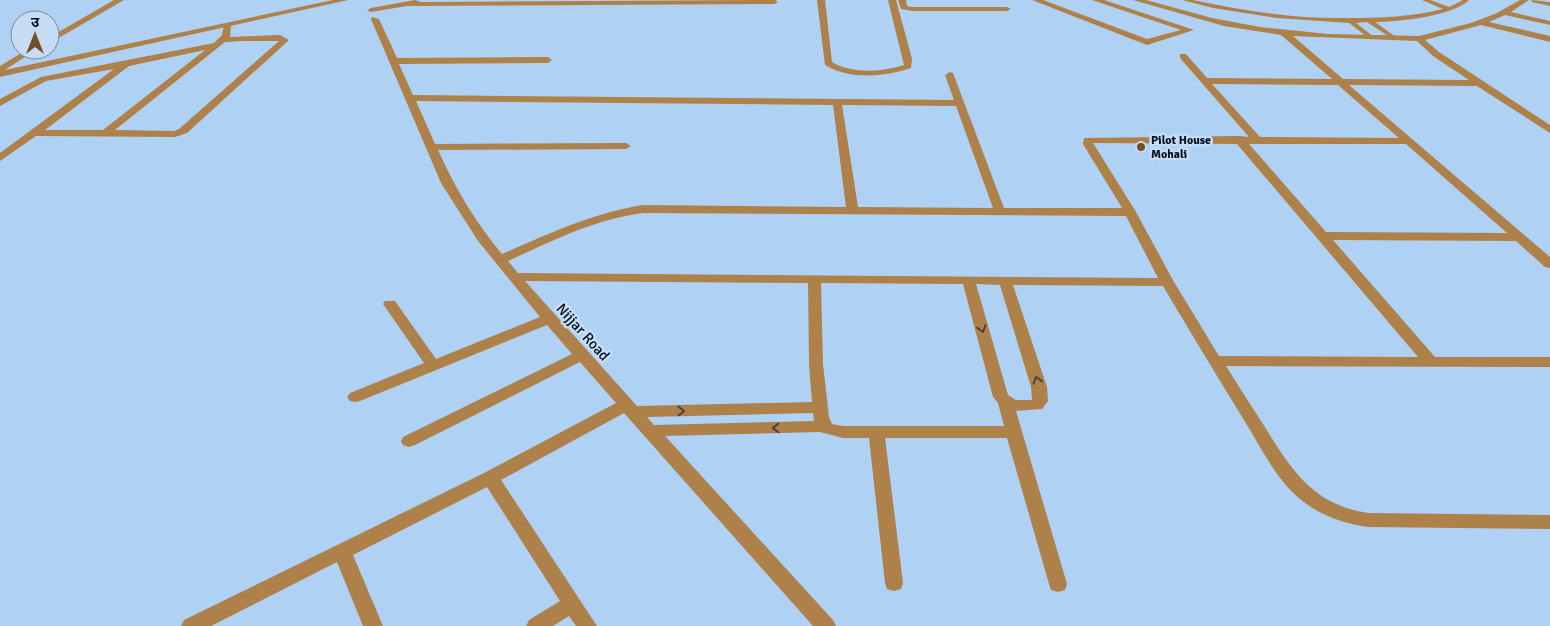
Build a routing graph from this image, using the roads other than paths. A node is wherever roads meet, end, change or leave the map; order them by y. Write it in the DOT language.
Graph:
graph roads {
  1 [pos="120,0"];
  2 [pos="344,0"];
  3 [pos="365,0"];
  4 [pos="424,0"];
  5 [pos="471,0"];
  6 [pos="821,0"];
  7 [pos="892,0"];
  8 [pos="902,0"];
  9 [pos="1036,0"];
  10 [pos="1137,0"];
  11 [pos="1185,0"];
  12 [pos="1225,0"];
  13 [pos="1425,0"];
  14 [pos="1466,0"];
  15 [pos="1525,0"];
  16 [pos="1535,0"];
  17 [pos="639,1"];
  18 [pos="673,1"];
  19 [pos="1103,1"];
  20 [pos="460,2"];
  21 [pos="774,2"];
  22 [pos="408,4"];
  23 [pos="1550,4"];
  24 [pos="1226,8"];
  25 [pos="1007,9"];
  26 [pos="1449,9"];
  27 [pos="372,13"];
  28 [pos="1506,13"];
  29 [pos="1348,20"];
  30 [pos="1369,20"];
  31 [pos="1483,23"];
  32 [pos="1550,23"];
  33 [pos="227,26"];
  34 [pos="213,29"];
  35 [pos="1283,32"];
  36 [pos="60,34"];
  37 [pos="1372,38"];
  38 [pos="1394,38"];
  39 [pos="1419,39"];
  40 [pos="1550,39"];
  41 [pos="220,41"];
  42 [pos="1183,56"];
  43 [pos="16,60"];
  44 [pos="548,60"];
  45 [pos="393,61"];
  46 [pos="126,64"];
  47 [pos="0,70"];
  48 [pos="0,74"];
  49 [pos="950,75"];
  50 [pos="1204,81"];
  51 [pos="1339,82"];
  52 [pos="1479,83"];
  53 [pos="410,98"];
  54 [pos="837,101"];
  55 [pos="0,103"];
  56 [pos="960,103"];
  57 [pos="1550,130"];
  58 [pos="34,133"];
  59 [pos="105,133"];
  60 [pos="1239,139"];
  61 [pos="1256,139"];
  62 [pos="1407,141"];
  63 [pos="626,146"];
  64 [pos="431,147"];
  65 [pos="0,158"];
  66 [pos="852,209"];
  67 [pos="1000,212"];
  68 [pos="1130,212"];
  69 [pos="1321,236"];
  70 [pos="1519,237"];
  71 [pos="500,260"];
  72 [pos="1550,264"];
  73 [pos="514,277"];
  74 [pos="814,280"];
  75 [pos="969,282"];
  76 [pos="1006,282"];
  77 [pos="1167,282"];
  78 [pos="390,304"];
  79 [pos="549,319"];
  80 [pos="582,355"];
  81 [pos="1214,361"];
  82 [pos="1431,362"];
  83 [pos="1550,362"];
  84 [pos="433,365"];
  85 [pos="355,397"];
  86 [pos="1005,402"];
  87 [pos="819,407"];
  88 [pos="629,409"];
  89 [pos="825,426"];
  90 [pos="650,431"];
  91 [pos="876,432"];
  92 [pos="1013,432"];
  93 [pos="409,441"];
  94 [pos="490,478"];
  95 [pos="1550,522"];
  96 [pos="342,551"];
  97 [pos="894,583"];
  98 [pos="1058,584"];
  99 [pos="572,604"];
  100 [pos="191,626"];
  101 [pos="374,626"];
  102 [pos="536,626"];
  103 [pos="587,626"];
  104 [pos="826,626"];
  1 -- 36 [label="street"];
  2 -- 33 [label="street"];
  3 -- 27 [label="street, Nijjar Road"];
  4 -- 22 [label="street"];
  5 -- 20 [label="street"];
  6 -- 7 [label="street"];
  8 -- 25 [label="street"];
  9 -- 19 [label="street"];
  10 -- 35 [label="street"];
  11 -- 24 [label="lane"];
  12 -- 24 [label="lane"];
  13 -- 26 [label="lane"];
  14 -- 26 [label="lane"];
  15 -- 28 [label="street"];
  16 -- 23 [label="street"];
  17 -- 18 [label="street"];
  17 -- 20 [label="street"];
  18 -- 21 [label="street"];
  20 -- 22 [label="street"];
  22 -- 27 [label="street"];
  24 -- 29 [label="lane"];
  26 -- 30 [label="lane"];
  27 -- 45 [label="street, Nijjar Road"];
  28 -- 31 [label="street"];
  28 -- 32 [label="street"];
  29 -- 30 [label="lane"];
  29 -- 37 [label="lane"];
  30 -- 38 [label="lane"];
  31 -- 39 [label="street"];
  31 -- 40 [label="street"];
  33 -- 34 [label="street"];
  33 -- 41 [label="street"];
  34 -- 41 [label="street"];
  34 -- 48 [label="street"];
  35 -- 37 [label="street"];
  35 -- 51 [label="street"];
  37 -- 38 [label="street"];
  38 -- 39 [label="street"];
  39 -- 52 [label="street"];
  41 -- 46 [label="street"];
  41 -- 59 [label="street"];
  41 -- 59 [label="street"];
  42 -- 50 [label="street"];
  43 -- 47 [label="street"];
  44 -- 45 [label="street"];
  45 -- 53 [label="street, Nijjar Road"];
  46 -- 55 [label="street"];
  46 -- 58 [label="street"];
  49 -- 56 [label="street"];
  50 -- 51 [label="street"];
  50 -- 61 [label="street"];
  51 -- 52 [label="street"];
  51 -- 62 [label="street"];
  52 -- 57 [label="street"];
  53 -- 54 [label="street"];
  53 -- 64 [label="street, Nijjar Road"];
  54 -- 56 [label="street"];
  54 -- 66 [label="street"];
  56 -- 67 [label="street"];
  58 -- 59 [label="street"];
  58 -- 65 [label="street"];
  60 -- 61 [label="street"];
  60 -- 68 [label="street"];
  60 -- 69 [label="street"];
  61 -- 62 [label="street"];
  62 -- 70 [label="street"];
  63 -- 64 [label="street"];
  64 -- 71 [label="street, Nijjar Road"];
  66 -- 67 [label="street"];
  66 -- 71 [label="street"];
  67 -- 68 [label="street"];
  68 -- 77 [label="street"];
  69 -- 70 [label="street"];
  69 -- 82 [label="street"];
  70 -- 72 [label="street"];
  71 -- 73 [label="street, Nijjar Road"];
  73 -- 74 [label="street"];
  73 -- 79 [label="street, Nijjar Road"];
  74 -- 75 [label="street"];
  74 -- 87 [label="street"];
  75 -- 76 [label="street"];
  75 -- 86 [label="street, one-way"];
  76 -- 77 [label="street"];
  86 -- 76 [label="street, one-way"];
  77 -- 81 [label="street"];
  78 -- 84 [label="street"];
  79 -- 80 [label="street, Nijjar Road"];
  79 -- 84 [label="street"];
  80 -- 88 [label="street, Nijjar Road"];
  80 -- 93 [label="street"];
  81 -- 82 [label="street"];
  81 -- 95 [label="street"];
  82 -- 83 [label="street"];
  84 -- 85 [label="street"];
  86 -- 92 [label="street"];
  88 -- 87 [label="street, one-way"];
  87 -- 89 [label="street"];
  88 -- 90 [label="street, Nijjar Road"];
  88 -- 94 [label="street"];
  89 -- 90 [label="street, one-way"];
  89 -- 91 [label="street"];
  90 -- 104 [label="street, Nijjar Road"];
  91 -- 92 [label="street"];
  91 -- 97 [label="street"];
  92 -- 98 [label="street"];
  94 -- 96 [label="street"];
  94 -- 99 [label="street"];
  96 -- 100 [label="street"];
  96 -- 101 [label="street"];
  99 -- 102 [label="street"];
  99 -- 103 [label="street"];
}
